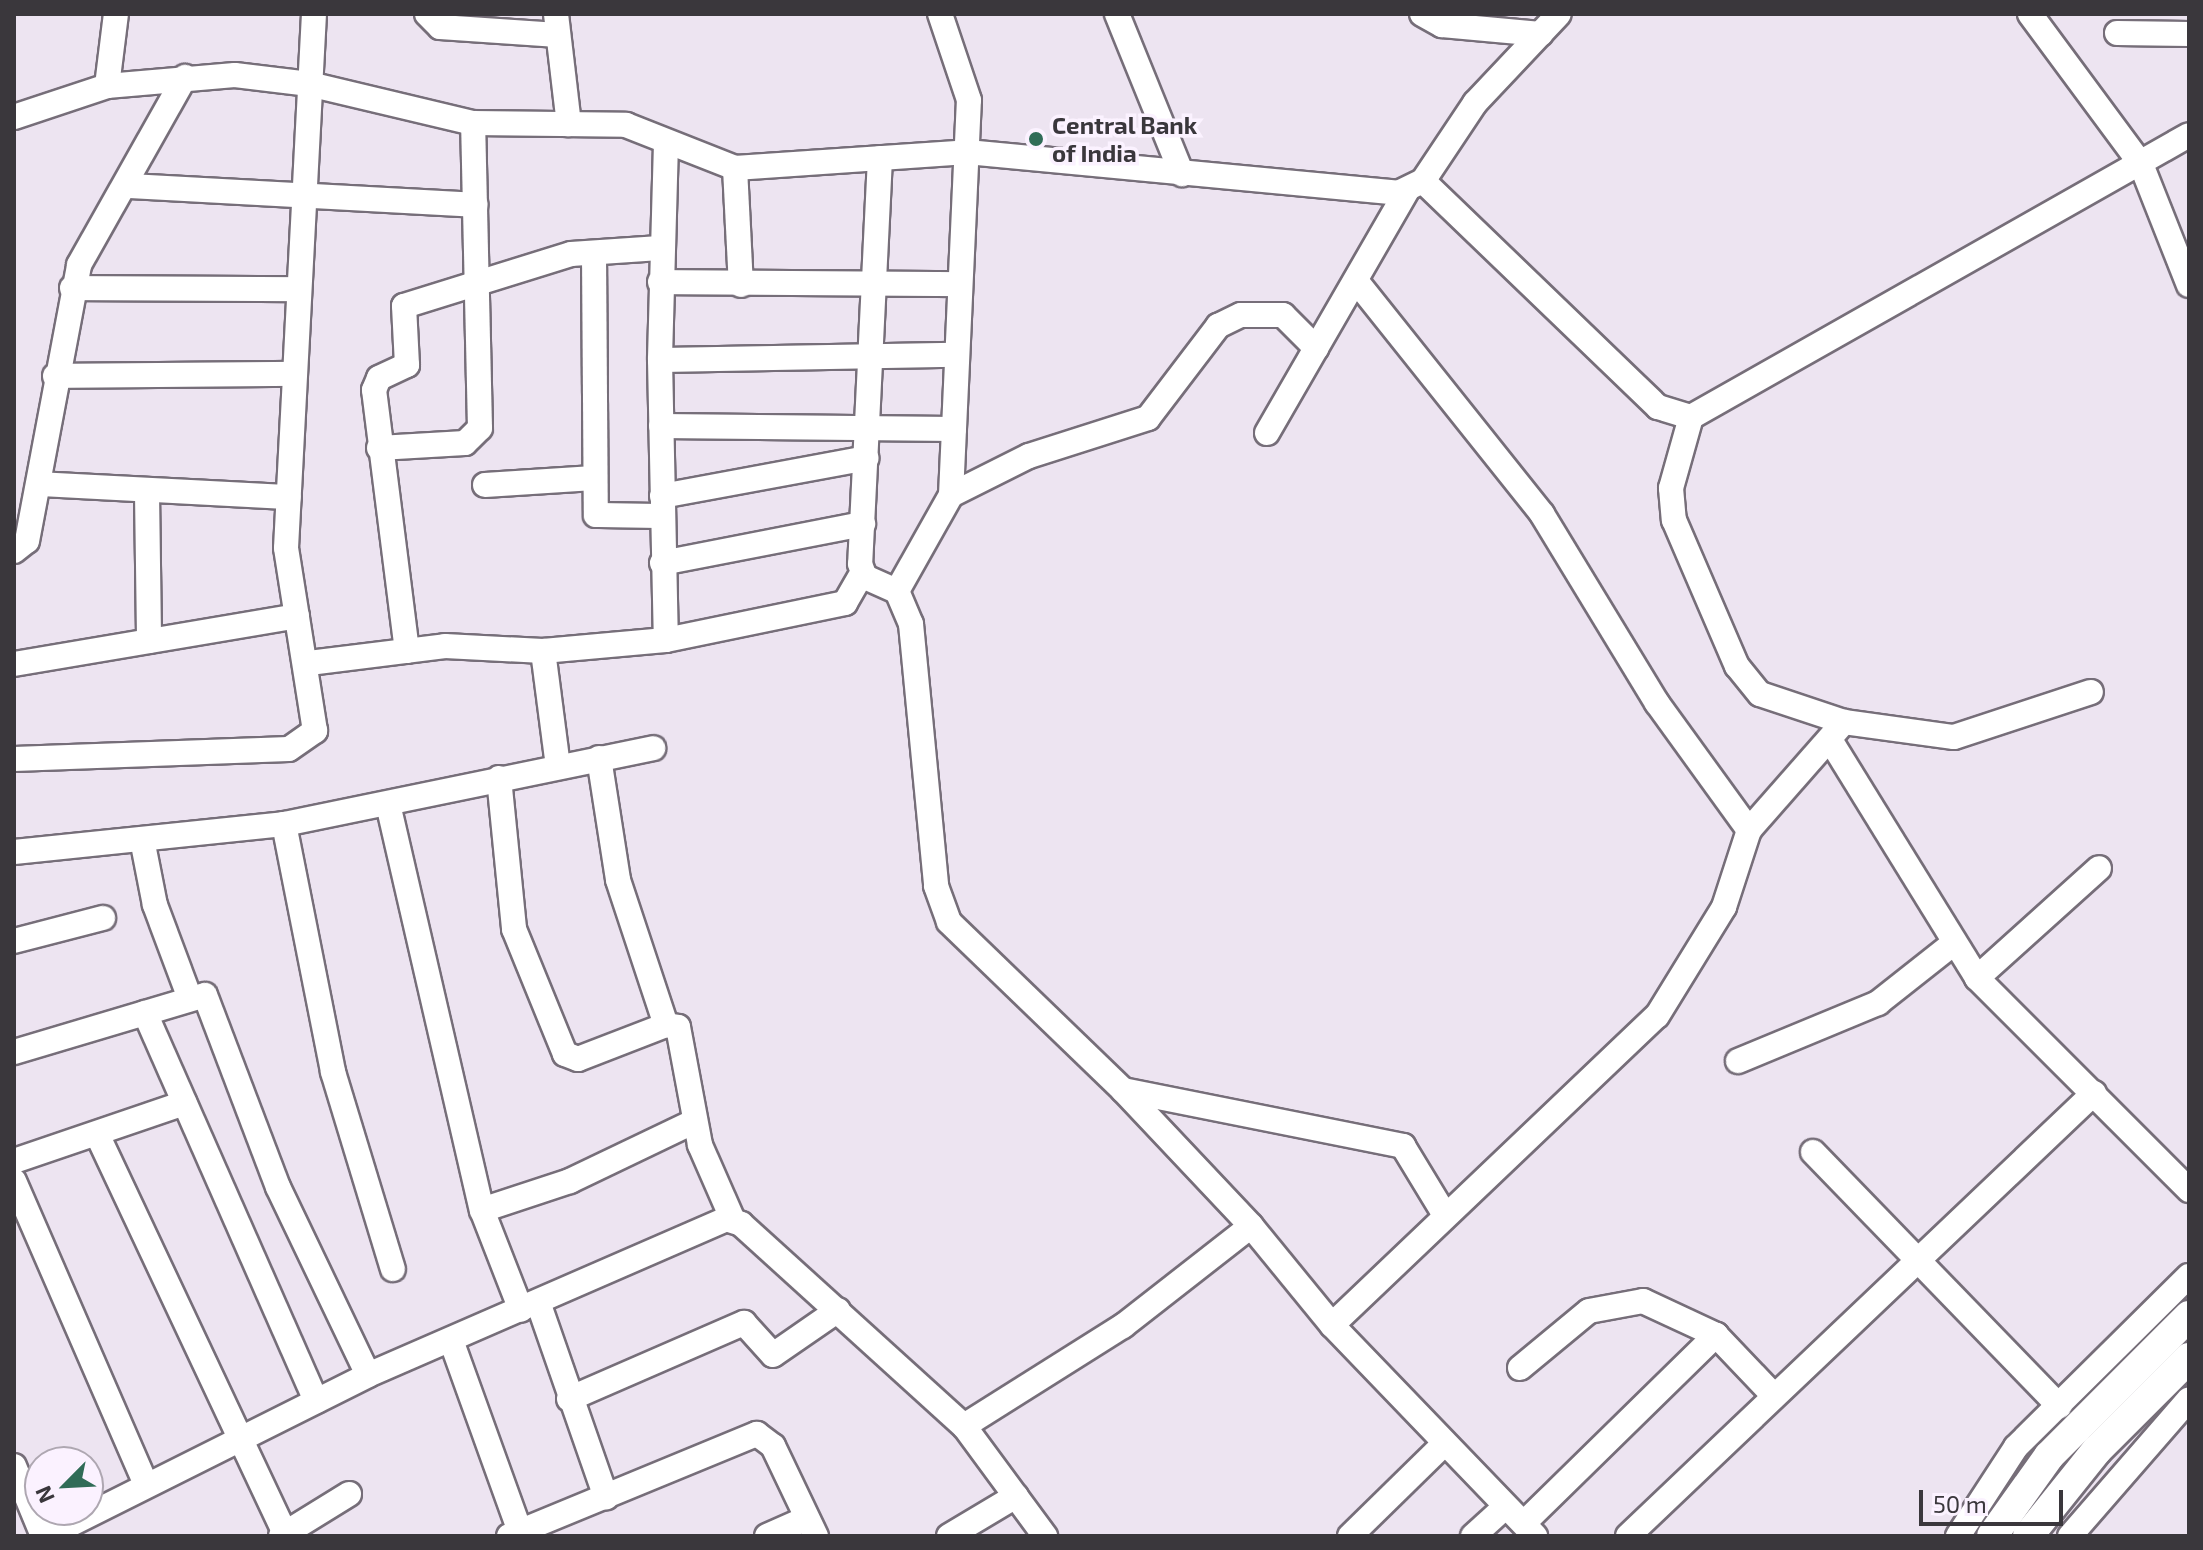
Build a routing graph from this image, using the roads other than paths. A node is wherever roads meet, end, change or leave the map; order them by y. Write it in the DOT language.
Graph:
graph roads {
  1 [pos="116,14"];
  2 [pos="314,14"];
  3 [pos="427,14"];
  4 [pos="940,14"];
  5 [pos="1117,14"];
  6 [pos="1422,14"];
  7 [pos="1559,14"];
  8 [pos="2030,14"];
  9 [pos="557,25"];
  10 [pos="2117,33"];
  11 [pos="1541,34"];
  12 [pos="2189,34"];
  13 [pos="185,77"];
  14 [pos="309,84"];
  15 [pos="107,86"];
  16 [pos="14,117"];
  17 [pos="473,123"];
  18 [pos="569,124"];
  19 [pos="2189,135"];
  20 [pos="666,143"];
  21 [pos="967,152"];
  22 [pos="880,158"];
  23 [pos="2141,164"];
  24 [pos="735,168"];
  25 [pos="1182,174"];
  26 [pos="128,186"];
  27 [pos="1415,186"];
  28 [pos="303,193"];
  29 [pos="475,205"];
  30 [pos="660,248"];
  31 [pos="594,254"];
  32 [pos="877,280"];
  33 [pos="660,282"];
  34 [pos="1357,282"];
  35 [pos="960,284"];
  36 [pos="741,285"];
  37 [pos="2189,285"];
  38 [pos="476,286"];
  39 [pos="72,288"];
  40 [pos="296,289"];
  41 [pos="1316,348"];
  42 [pos="874,355"];
  43 [pos="957,355"];
  44 [pos="660,360"];
  45 [pos="290,374"];
  46 [pos="55,376"];
  47 [pos="1691,417"];
  48 [pos="661,426"];
  49 [pos="869,427"];
  50 [pos="954,429"];
  51 [pos="1267,433"];
  52 [pos="379,448"];
  53 [pos="867,458"];
  54 [pos="594,478"];
  55 [pos="39,484"];
  56 [pos="485,485"];
  57 [pos="147,493"];
  58 [pos="951,495"];
  59 [pos="289,497"];
  60 [pos="662,506"];
  61 [pos="863,524"];
  62 [pos="14,551"];
  63 [pos="662,563"];
  64 [pos="862,573"];
  65 [pos="897,591"];
  66 [pos="297,616"];
  67 [pos="666,640"];
  68 [pos="149,641"];
  69 [pos="407,651"];
  70 [pos="543,651"];
  71 [pos="309,663"];
  72 [pos="14,664"];
  73 [pos="2091,692"];
  74 [pos="1838,732"];
  75 [pos="653,748"];
  76 [pos="599,758"];
  77 [pos="14,759"];
  78 [pos="558,766"];
  79 [pos="499,778"];
  80 [pos="388,804"];
  81 [pos="284,824"];
  82 [pos="1749,830"];
  83 [pos="142,839"];
  84 [pos="14,852"];
  85 [pos="2099,868"];
  86 [pos="103,918"];
  87 [pos="14,941"];
  88 [pos="1954,943"];
  89 [pos="1977,978"];
  90 [pos="189,996"];
  91 [pos="145,1013"];
  92 [pos="666,1025"];
  93 [pos="14,1052"];
  94 [pos="1738,1061"];
  95 [pos="1123,1090"];
  96 [pos="2094,1093"];
  97 [pos="184,1103"];
  98 [pos="693,1122"];
  99 [pos="97,1134"];
  100 [pos="1813,1152"];
  101 [pos="14,1161"];
  102 [pos="14,1181"];
  103 [pos="2189,1190"];
  104 [pos="482,1210"];
  105 [pos="1445,1215"];
  106 [pos="733,1220"];
  107 [pos="1251,1226"];
  108 [pos="1919,1261"];
  109 [pos="393,1269"];
  110 [pos="2189,1276"];
  111 [pos="529,1306"];
  112 [pos="838,1310"];
  113 [pos="2189,1316"];
  114 [pos="1332,1325"];
  115 [pos="1716,1335"];
  116 [pos="451,1340"];
  117 [pos="2189,1358"];
  118 [pos="1520,1368"];
  119 [pos="368,1375"];
  120 [pos="1774,1396"];
  121 [pos="569,1399"];
  122 [pos="2189,1399"];
  123 [pos="316,1401"];
  124 [pos="2059,1406"];
  125 [pos="964,1426"];
  126 [pos="235,1438"];
  127 [pos="1443,1445"];
  128 [pos="14,1466"];
  129 [pos="145,1482"];
  130 [pos="349,1494"];
  131 [pos="1016,1496"];
  132 [pos="606,1497"];
  133 [pos="1521,1522"];
  134 [pos="810,1528"];
  135 [pos="514,1534"];
  136 [pos="283,1535"];
  137 [pos="45,1536"];
  138 [pos="767,1536"];
  139 [pos="949,1536"];
  140 [pos="1045,1536"];
  141 [pos="1350,1536"];
  142 [pos="1473,1536"];
  143 [pos="1628,1536"];
  144 [pos="1958,1536"];
  145 [pos="1992,1536"];
  146 [pos="2028,1536"];
  147 [pos="2070,1536"];
  1 -- 15 [label="street"];
  2 -- 14 [label="street"];
  3 -- 9 [label="street"];
  4 -- 21 [label="street"];
  5 -- 25 [label="street"];
  6 -- 11 [label="street"];
  7 -- 11 [label="street"];
  8 -- 23 [label="street"];
  9 -- 18 [label="street"];
  10 -- 12 [label="street"];
  11 -- 27 [label="street"];
  13 -- 14 [label="street"];
  13 -- 15 [label="street"];
  13 -- 26 [label="street"];
  14 -- 17 [label="street"];
  14 -- 28 [label="street"];
  15 -- 16 [label="street"];
  17 -- 18 [label="street"];
  17 -- 29 [label="street"];
  18 -- 20 [label="street"];
  19 -- 23 [label="street"];
  20 -- 24 [label="street"];
  20 -- 30 [label="street"];
  21 -- 22 [label="street"];
  21 -- 25 [label="street"];
  21 -- 35 [label="street"];
  22 -- 24 [label="street"];
  22 -- 32 [label="street"];
  23 -- 37 [label="street"];
  23 -- 47 [label="street"];
  24 -- 36 [label="street"];
  25 -- 27 [label="street"];
  26 -- 28 [label="street"];
  26 -- 39 [label="street"];
  27 -- 34 [label="street"];
  27 -- 47 [label="street"];
  28 -- 29 [label="street"];
  28 -- 40 [label="street"];
  29 -- 38 [label="street"];
  30 -- 31 [label="street"];
  30 -- 33 [label="street"];
  31 -- 38 [label="street"];
  31 -- 54 [label="street"];
  32 -- 35 [label="street"];
  32 -- 36 [label="street"];
  32 -- 42 [label="street"];
  33 -- 36 [label="street"];
  33 -- 44 [label="street"];
  34 -- 41 [label="street"];
  34 -- 82 [label="street"];
  35 -- 43 [label="street"];
  38 -- 52 [label="street"];
  38 -- 52 [label="street"];
  39 -- 40 [label="street"];
  39 -- 46 [label="street"];
  40 -- 45 [label="street"];
  41 -- 51 [label="street"];
  41 -- 58 [label="street"];
  42 -- 43 [label="street"];
  42 -- 44 [label="street"];
  42 -- 49 [label="street"];
  43 -- 50 [label="street"];
  44 -- 48 [label="street"];
  45 -- 46 [label="street"];
  45 -- 59 [label="street"];
  46 -- 55 [label="street"];
  47 -- 74 [label="street"];
  48 -- 49 [label="street"];
  48 -- 60 [label="street"];
  49 -- 50 [label="street"];
  49 -- 53 [label="street"];
  50 -- 58 [label="street"];
  52 -- 69 [label="street"];
  53 -- 60 [label="street"];
  53 -- 61 [label="street"];
  54 -- 56 [label="street"];
  54 -- 60 [label="street"];
  55 -- 57 [label="street"];
  55 -- 62 [label="street"];
  57 -- 59 [label="street"];
  57 -- 68 [label="street"];
  58 -- 65 [label="street"];
  59 -- 66 [label="street"];
  60 -- 63 [label="street"];
  61 -- 63 [label="street"];
  61 -- 64 [label="street"];
  63 -- 67 [label="street"];
  64 -- 65 [label="street"];
  64 -- 67 [label="street"];
  65 -- 95 [label="street"];
  66 -- 68 [label="street"];
  66 -- 71 [label="street"];
  67 -- 70 [label="street"];
  68 -- 72 [label="street"];
  69 -- 70 [label="street"];
  69 -- 71 [label="street"];
  70 -- 78 [label="street"];
  71 -- 77 [label="street"];
  73 -- 74 [label="street"];
  74 -- 82 [label="street"];
  74 -- 88 [label="street"];
  75 -- 76 [label="street"];
  76 -- 78 [label="street"];
  76 -- 92 [label="street"];
  78 -- 79 [label="street"];
  79 -- 80 [label="street"];
  79 -- 92 [label="street"];
  80 -- 81 [label="street"];
  80 -- 104 [label="street"];
  81 -- 83 [label="street"];
  81 -- 109 [label="street"];
  82 -- 105 [label="street"];
  83 -- 84 [label="street"];
  83 -- 90 [label="street"];
  85 -- 89 [label="street"];
  86 -- 87 [label="street"];
  88 -- 89 [label="street"];
  88 -- 94 [label="street"];
  89 -- 96 [label="street"];
  90 -- 91 [label="street"];
  90 -- 119 [label="street"];
  91 -- 93 [label="street"];
  91 -- 97 [label="street"];
  92 -- 98 [label="street"];
  95 -- 105 [label="street"];
  95 -- 107 [label="street"];
  96 -- 103 [label="street"];
  96 -- 108 [label="street"];
  97 -- 99 [label="street"];
  97 -- 123 [label="street"];
  98 -- 104 [label="street"];
  98 -- 106 [label="street"];
  99 -- 101 [label="street"];
  99 -- 126 [label="street"];
  100 -- 108 [label="street"];
  102 -- 129 [label="street"];
  104 -- 111 [label="street"];
  105 -- 114 [label="street"];
  106 -- 111 [label="street"];
  106 -- 112 [label="street"];
  107 -- 114 [label="street"];
  107 -- 125 [label="street"];
  108 -- 120 [label="street"];
  108 -- 124 [label="street"];
  110 -- 124 [label="street"];
  111 -- 116 [label="street"];
  111 -- 121 [label="street"];
  112 -- 121 [label="street"];
  112 -- 125 [label="street"];
  113 -- 145 [label="main road"];
  114 -- 127 [label="street"];
  115 -- 118 [label="street"];
  115 -- 120 [label="street"];
  115 -- 133 [label="street"];
  116 -- 119 [label="street"];
  116 -- 135 [label="street"];
  117 -- 146 [label="main road"];
  119 -- 123 [label="street"];
  120 -- 143 [label="street"];
  121 -- 132 [label="street"];
  122 -- 147 [label="street"];
  123 -- 126 [label="street"];
  124 -- 144 [label="street"];
  125 -- 131 [label="street"];
  126 -- 129 [label="street"];
  126 -- 136 [label="street"];
  127 -- 133 [label="street"];
  127 -- 141 [label="street"];
  128 -- 137 [label="street"];
  129 -- 137 [label="street"];
  130 -- 136 [label="street"];
  131 -- 139 [label="street"];
  131 -- 140 [label="street"];
  132 -- 134 [label="street"];
  132 -- 135 [label="street"];
  133 -- 142 [label="street"];
  134 -- 138 [label="street"];
}
